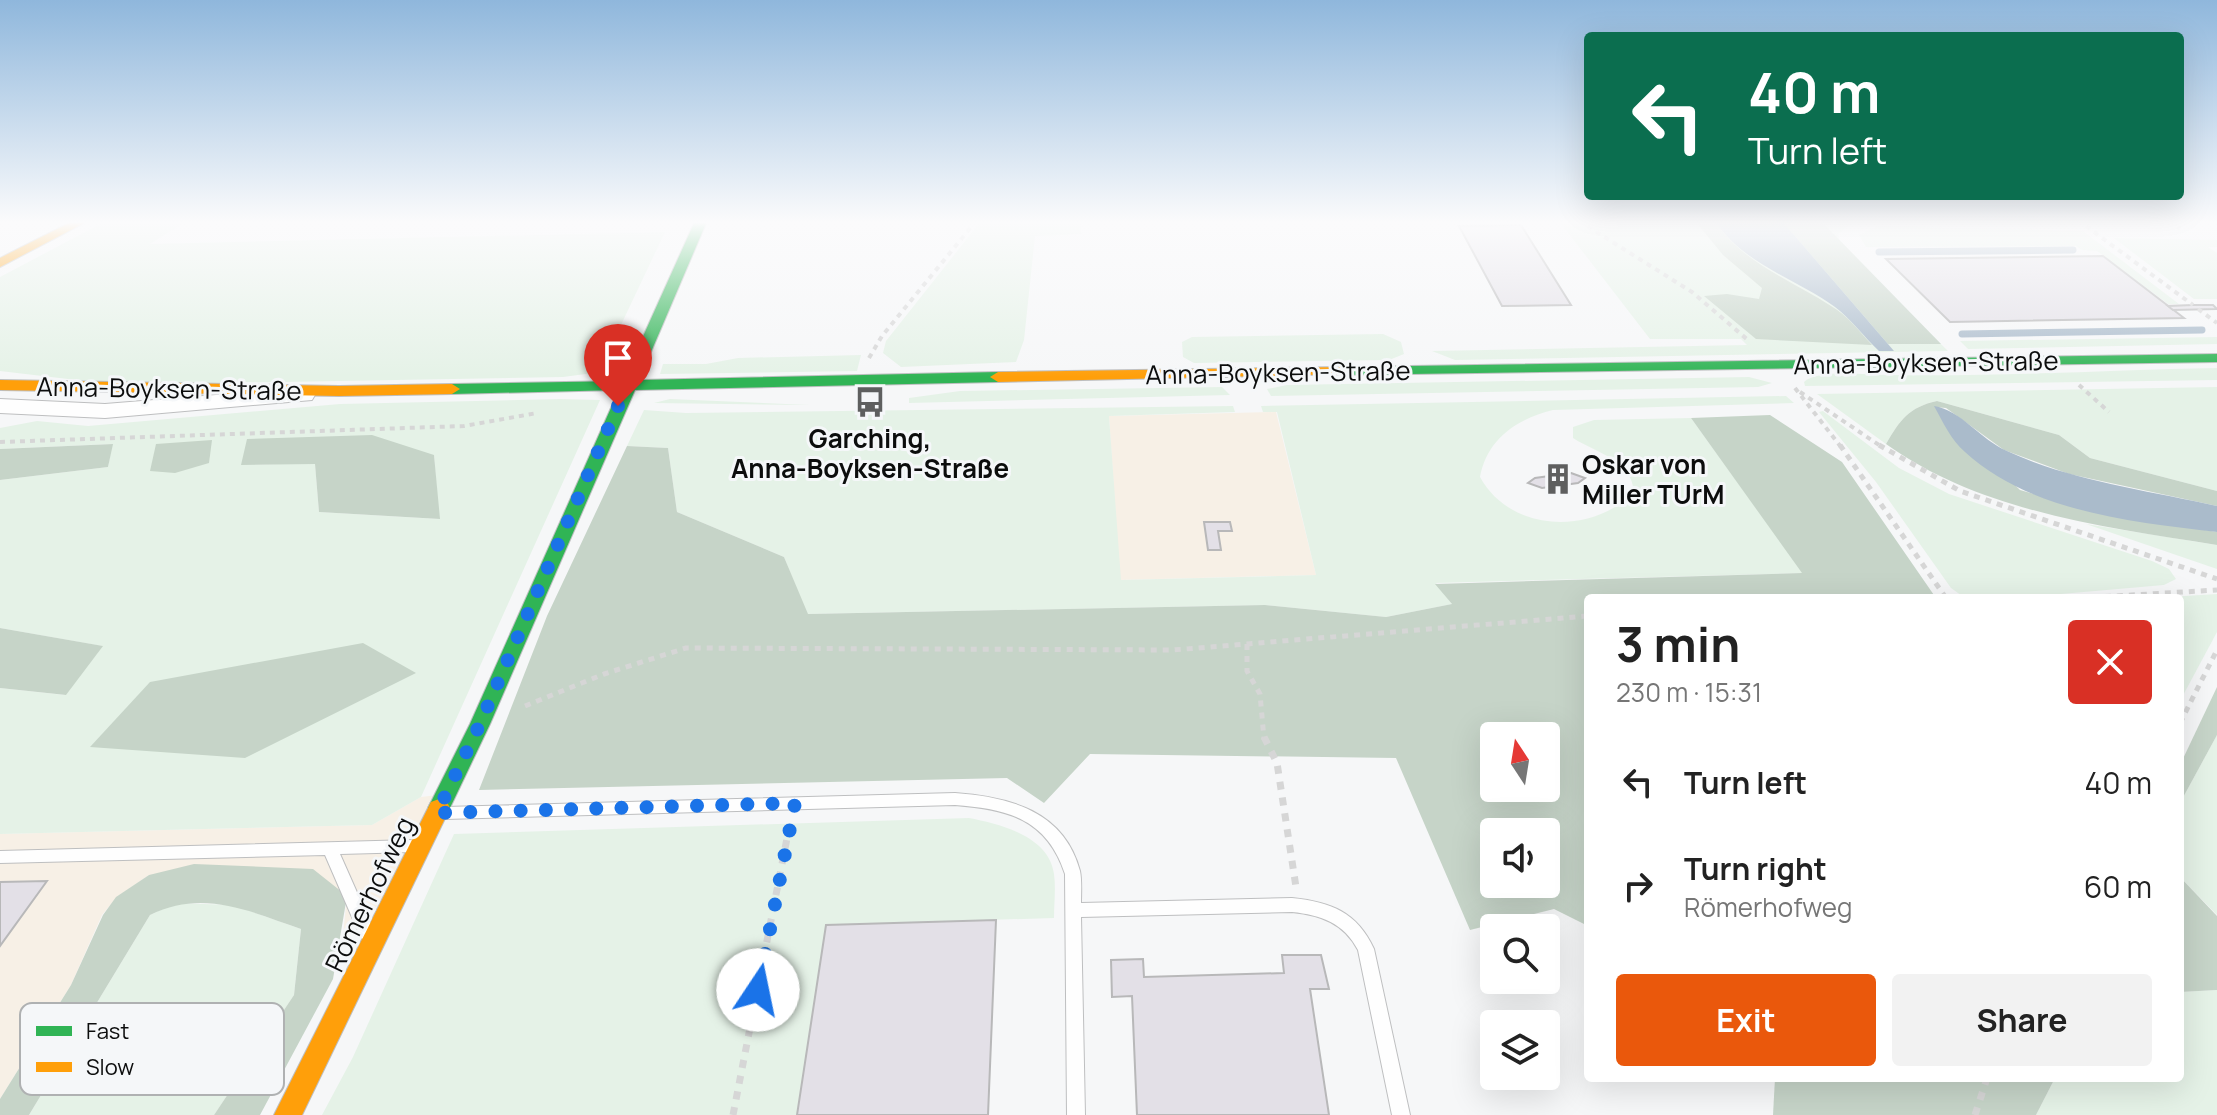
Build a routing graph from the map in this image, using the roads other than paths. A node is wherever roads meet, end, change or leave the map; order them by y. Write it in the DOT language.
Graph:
graph roads {
  1 [pos="678,273"];
  2 [pos="2217,358"];
  3 [pos="0,385"];
  4 [pos="627,385"];
  5 [pos="339,391"];
  6 [pos="0,406"];
  7 [pos="437,813"];
  8 [pos="422,846"];
  9 [pos="330,848"];
  10 [pos="0,857"];
  11 [pos="1074,910"];
  12 [pos="373,946"];
  13 [pos="288,1115"];
  14 [pos="1076,1115"];
  15 [pos="1401,1115"];
  1 -- 4 [label="street, Römerhofweg"];
  2 -- 4 [label="street, Anna-Boyksen-Straße"];
  3 -- 5 [label="street, Anna-Boyksen-Straße"];
  4 -- 5 [label="street, Anna-Boyksen-Straße"];
  4 -- 7 [label="street, Römerhofweg"];
  5 -- 6 [label="street, Anna-Boyksen-Straße"];
  7 -- 8 [label="street, Römerhofweg"];
  7 -- 11 [label="lane"];
  8 -- 9 [label="lane"];
  8 -- 12 [label="street, Römerhofweg"];
  9 -- 10 [label="lane"];
  9 -- 12 [label="lane"];
  11 -- 14 [label="lane"];
  11 -- 15 [label="lane"];
  12 -- 13 [label="street, Römerhofweg"];
}
